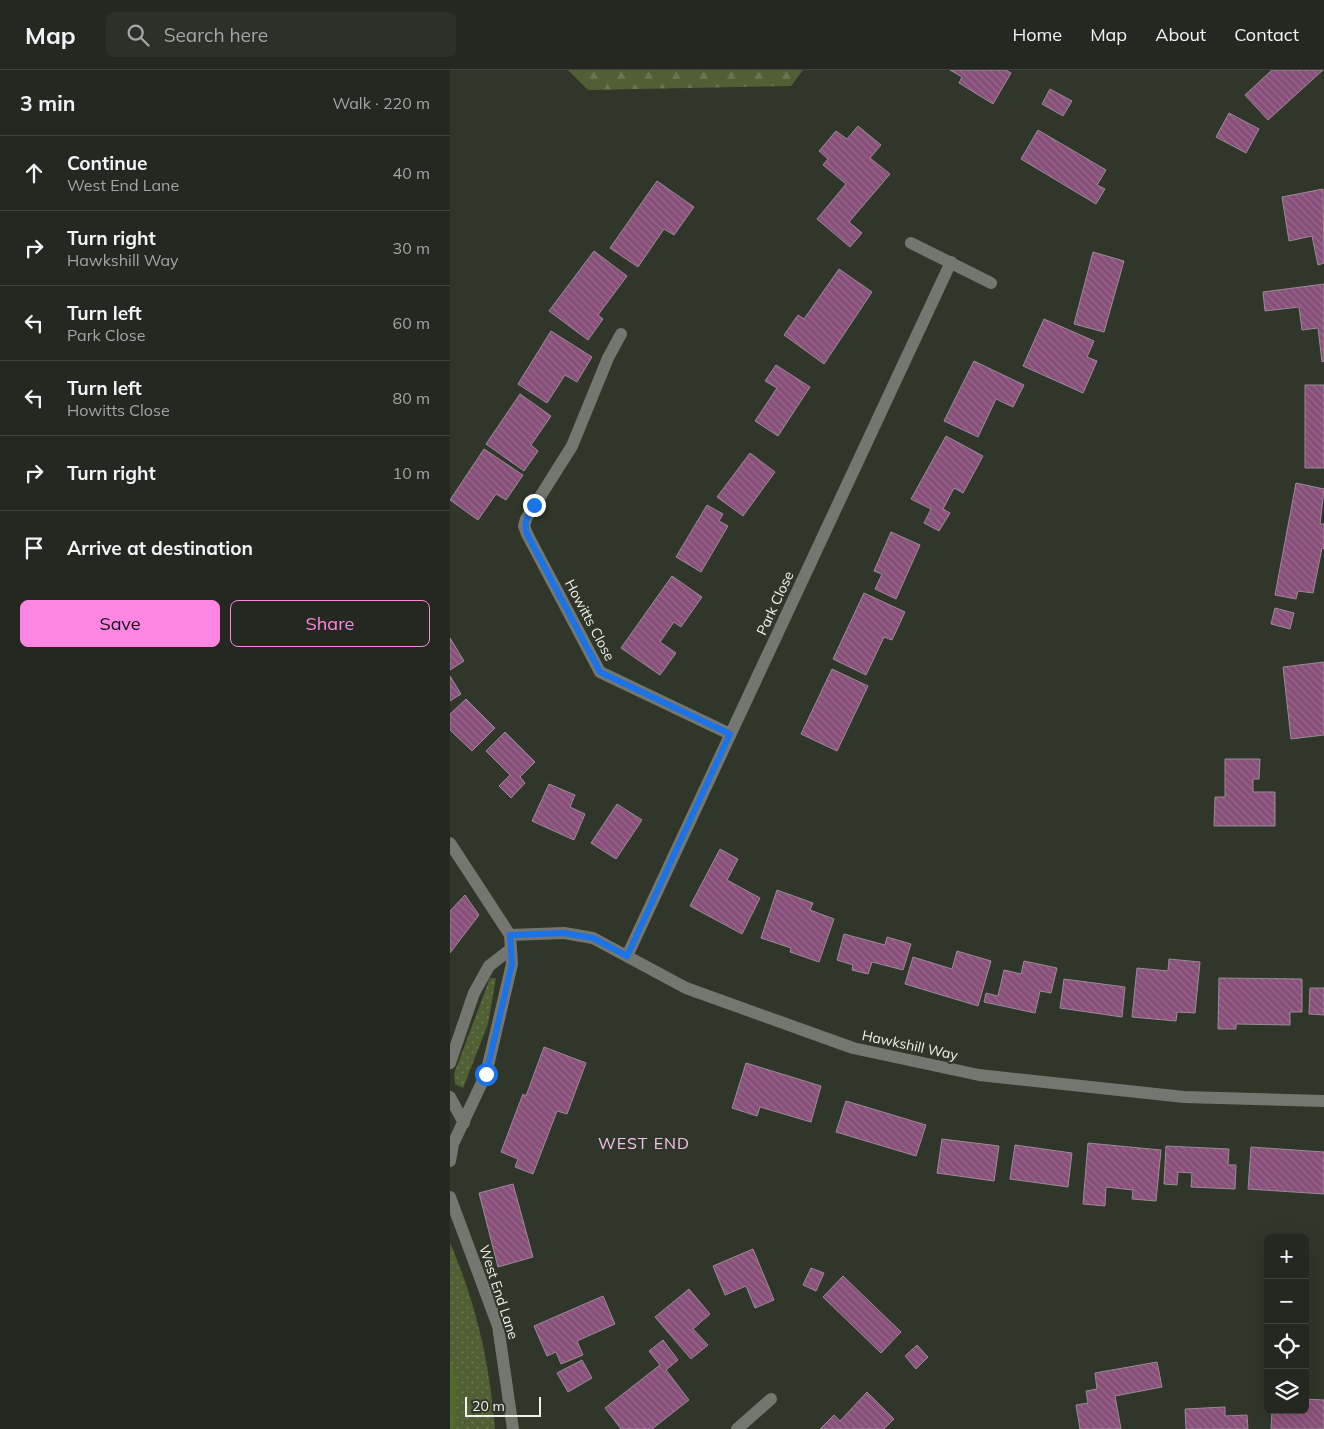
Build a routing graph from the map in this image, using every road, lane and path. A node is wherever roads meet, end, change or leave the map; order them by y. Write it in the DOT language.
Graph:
graph roads {
  1 [pos="911,243"];
  2 [pos="951,262"];
  3 [pos="991,283"];
  4 [pos="621,334"];
  5 [pos="730,734"];
  6 [pos="450,843"];
  7 [pos="510,935"];
  8 [pos="511,949"];
  9 [pos="627,956"];
  10 [pos="450,1063"];
  11 [pos="450,1097"];
  12 [pos="1324,1102"];
  13 [pos="464,1123"];
  14 [pos="450,1161"];
  15 [pos="450,1197"];
  16 [pos="771,1399"];
  17 [pos="513,1429"];
  18 [pos="738,1429"];
  1 -- 2 [label="street"];
  2 -- 3 [label="street"];
  2 -- 5 [label="street, Park Close"];
  4 -- 5 [label="street, Howitts Close"];
  5 -- 9 [label="street, Park Close"];
  6 -- 7 [label="street"];
  7 -- 8 [label="street"];
  7 -- 9 [label="street, Hawkshill Way"];
  8 -- 10 [label="street"];
  8 -- 13 [label="street"];
  9 -- 12 [label="street, Hawkshill Way"];
  11 -- 13 [label="street"];
  13 -- 14 [label="street"];
  15 -- 17 [label="street, West End Lane"];
  16 -- 18 [label="street"];
}
